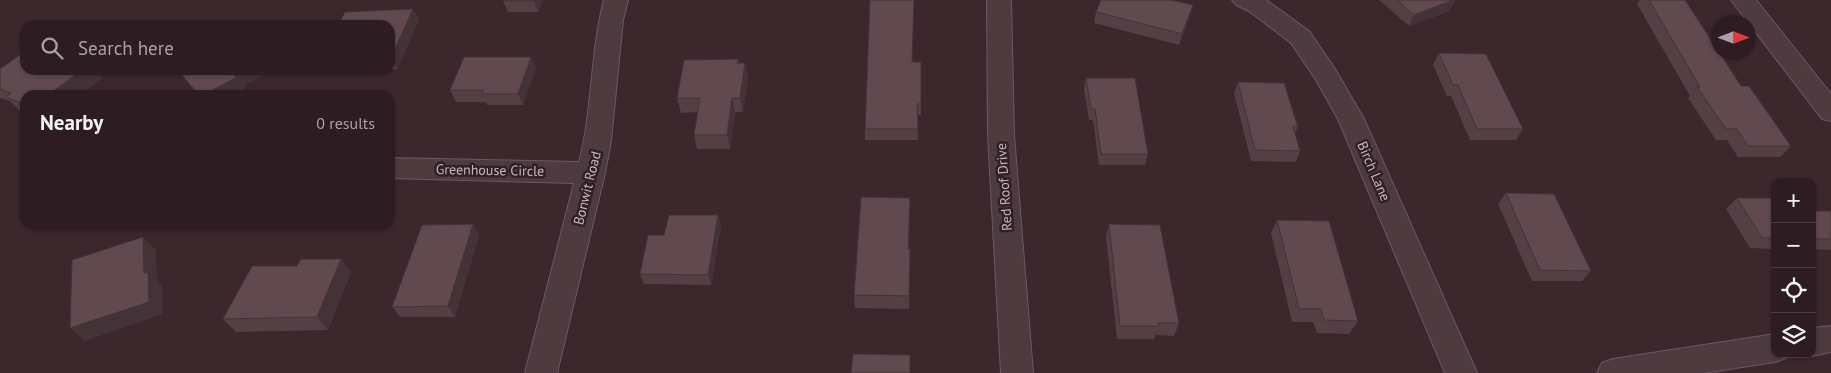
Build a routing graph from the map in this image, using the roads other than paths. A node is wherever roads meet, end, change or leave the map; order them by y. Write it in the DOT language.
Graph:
graph roads {
  1 [pos="616,0"];
  2 [pos="999,0"];
  3 [pos="1244,0"];
  4 [pos="1743,0"];
  5 [pos="1831,112"];
  6 [pos="395,168"];
  7 [pos="590,173"];
  8 [pos="1831,339"];
  9 [pos="1816,341"];
  10 [pos="1771,349"];
  11 [pos="542,373"];
  12 [pos="1016,373"];
  13 [pos="1461,373"];
  14 [pos="1613,373"];
  1 -- 7 [label="street, Bonwit Road"];
  2 -- 12 [label="street, Red Roof Drive"];
  3 -- 13 [label="street, Birch Lane"];
  4 -- 5 [label="street"];
  6 -- 7 [label="street, Greenhouse Circle"];
  7 -- 11 [label="street, Bonwit Road"];
  8 -- 9 [label="street"];
  10 -- 14 [label="street"];
}
